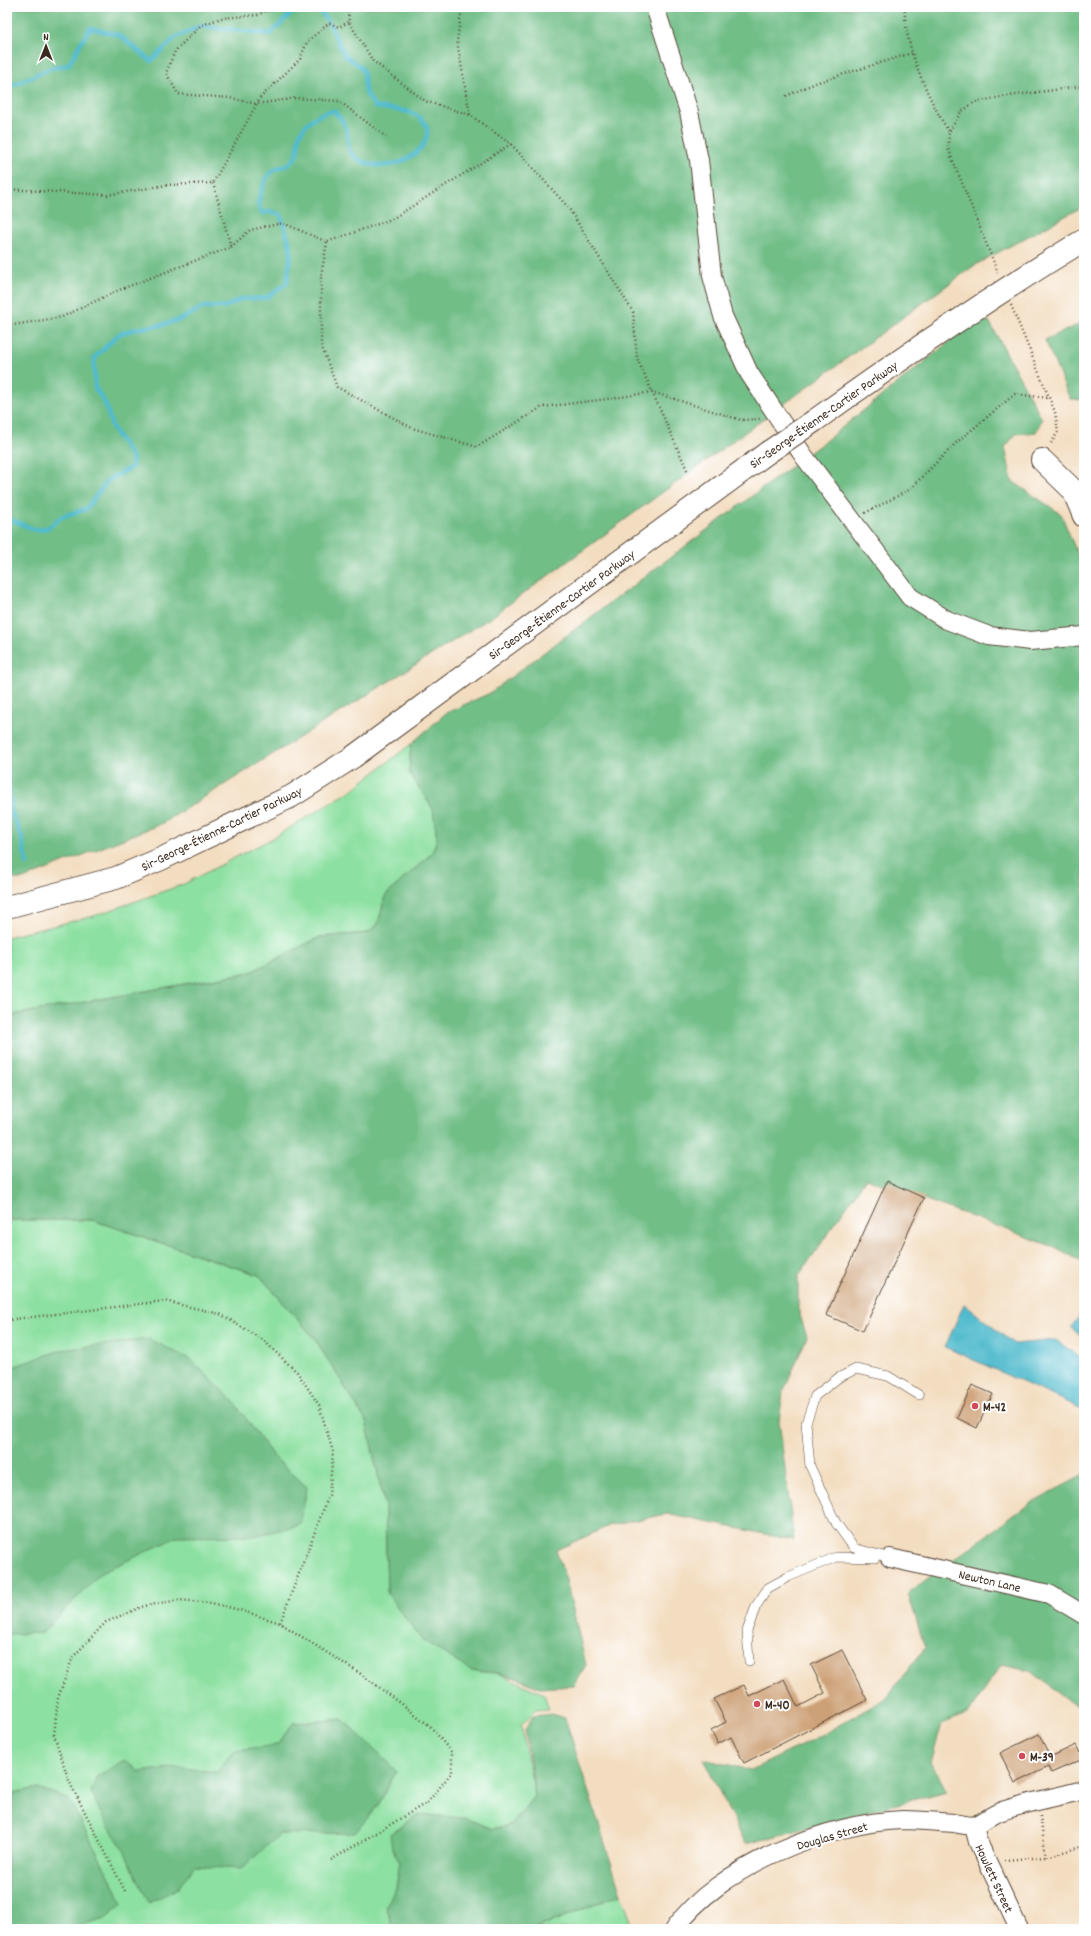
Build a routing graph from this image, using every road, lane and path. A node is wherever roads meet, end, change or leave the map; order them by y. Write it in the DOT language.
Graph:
graph roads {
  1 [pos="272,7"];
  2 [pos="348,7"];
  3 [pos="462,7"];
  4 [pos="655,7"];
  5 [pos="905,7"];
  6 [pos="349,22"];
  7 [pos="912,53"];
  8 [pos="1084,86"];
  9 [pos="786,96"];
  10 [pos="257,104"];
  11 [pos="470,115"];
  12 [pos="949,132"];
  13 [pos="386,137"];
  14 [pos="511,144"];
  15 [pos="213,183"];
  16 [pos="7,189"];
  17 [pos="1084,240"];
  18 [pos="327,242"];
  19 [pos="231,248"];
  20 [pos="1004,288"];
  21 [pos="7,324"];
  22 [pos="652,392"];
  23 [pos="1049,398"];
  24 [pos="778,418"];
  25 [pos="1042,460"];
  26 [pos="688,472"];
  27 [pos="1084,516"];
  28 [pos="851,520"];
  29 [pos="1084,636"];
  30 [pos="7,907"];
  31 [pos="7,1320"];
  32 [pos="919,1395"];
  33 [pos="890,1558"];
  34 [pos="1084,1615"];
  35 [pos="280,1623"];
  36 [pos="749,1661"];
  37 [pos="1084,1790"];
  38 [pos="1038,1802"];
  39 [pos="974,1826"];
  40 [pos="1084,1846"];
  41 [pos="1046,1857"];
  42 [pos="331,1860"];
  43 [pos="999,1860"];
  44 [pos="126,1891"];
  45 [pos="674,1929"];
  46 [pos="1019,1929"];
  1 -- 10 [label="path"];
  2 -- 6 [label="path"];
  3 -- 11 [label="path"];
  4 -- 24 [label="street"];
  5 -- 7 [label="path"];
  6 -- 10 [label="path"];
  6 -- 11 [label="path"];
  7 -- 9 [label="path"];
  7 -- 12 [label="path"];
  8 -- 12 [label="path"];
  10 -- 13 [label="path"];
  10 -- 15 [label="path"];
  11 -- 14 [label="path"];
  12 -- 20 [label="path"];
  14 -- 18 [label="path"];
  14 -- 22 [label="path"];
  15 -- 16 [label="path"];
  15 -- 19 [label="path"];
  17 -- 20 [label="main road, Sir-George-Étienne-Cartier Parkway"];
  18 -- 19 [label="path"];
  18 -- 22 [label="path"];
  19 -- 21 [label="path"];
  20 -- 23 [label="path"];
  20 -- 30 [label="main road, Sir-George-Étienne-Cartier Parkway, bridge"];
  22 -- 24 [label="path"];
  22 -- 26 [label="path"];
  23 -- 25 [label="path"];
  23 -- 28 [label="path"];
  24 -- 28 [label="street"];
  25 -- 27 [label="main road"];
  28 -- 29 [label="street"];
  31 -- 35 [label="path"];
  32 -- 33 [label="lane"];
  33 -- 34 [label="street, Newton Lane"];
  33 -- 36 [label="lane"];
  35 -- 42 [label="path"];
  35 -- 44 [label="path"];
  37 -- 38 [label="street"];
  38 -- 39 [label="street"];
  38 -- 41 [label="path"];
  39 -- 45 [label="street, Douglas Street"];
  39 -- 46 [label="street, Howlett Street"];
  40 -- 41 [label="path"];
  41 -- 43 [label="path"];
}
